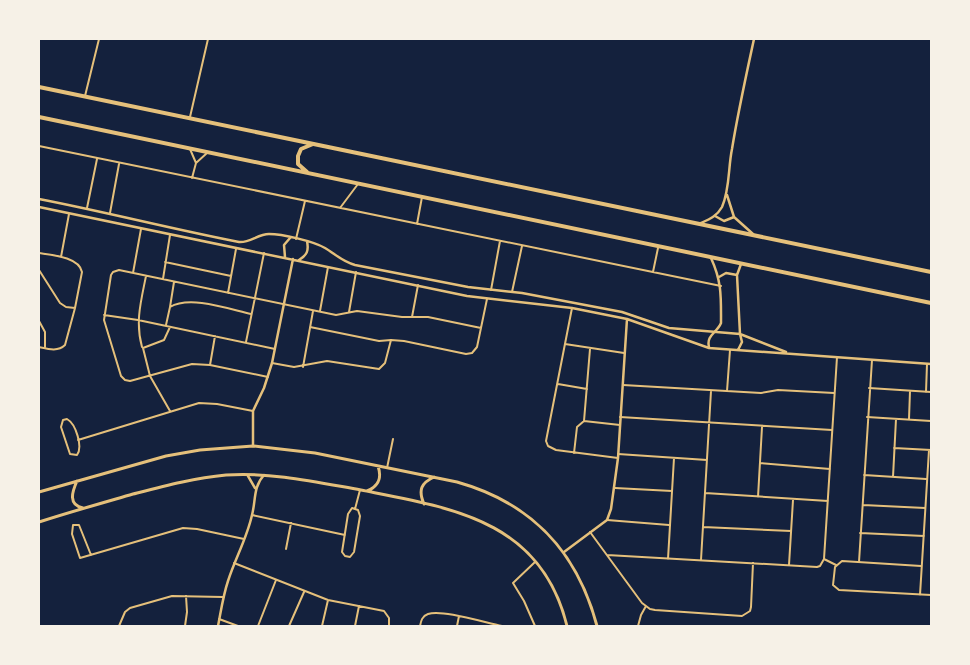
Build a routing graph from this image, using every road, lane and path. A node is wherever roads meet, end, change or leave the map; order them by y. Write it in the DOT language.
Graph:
graph roads {
  1 [pos="99,39"];
  2 [pos="208,39"];
  3 [pos="754,39"];
  4 [pos="39,87"];
  5 [pos="85,96"];
  6 [pos="39,117"];
  7 [pos="190,118"];
  8 [pos="315,144"];
  9 [pos="39,146"];
  10 [pos="190,148"];
  11 [pos="208,152"];
  12 [pos="97,158"];
  13 [pos="120,163"];
  14 [pos="196,163"];
  15 [pos="308,173"];
  16 [pos="192,178"];
  17 [pos="358,184"];
  18 [pos="727,193"];
  19 [pos="422,197"];
  20 [pos="39,199"];
  21 [pos="305,201"];
  22 [pos="56,202"];
  23 [pos="39,207"];
  24 [pos="87,208"];
  25 [pos="340,208"];
  26 [pos="54,210"];
  27 [pos="110,213"];
  28 [pos="69,214"];
  29 [pos="120,216"];
  30 [pos="715,216"];
  31 [pos="734,217"];
  32 [pos="117,224"];
  33 [pos="417,224"];
  34 [pos="700,224"];
  35 [pos="141,229"];
  36 [pos="753,234"];
  37 [pos="170,235"];
  38 [pos="290,238"];
  39 [pos="296,239"];
  40 [pos="307,241"];
  41 [pos="500,241"];
  42 [pos="522,246"];
  43 [pos="658,247"];
  44 [pos="236,248"];
  45 [pos="39,253"];
  46 [pos="264,253"];
  47 [pos="61,257"];
  48 [pos="285,257"];
  49 [pos="711,258"];
  50 [pos="293,259"];
  51 [pos="299,260"];
  52 [pos="165,262"];
  53 [pos="741,264"];
  54 [pos="328,267"];
  55 [pos="39,271"];
  56 [pos="356,272"];
  57 [pos="653,272"];
  58 [pos="931,272"];
  59 [pos="133,273"];
  60 [pos="737,275"];
  61 [pos="146,276"];
  62 [pos="231,276"];
  63 [pos="719,277"];
  64 [pos="163,279"];
  65 [pos="174,282"];
  66 [pos="418,285"];
  67 [pos="721,286"];
  68 [pos="468,287"];
  69 [pos="491,290"];
  70 [pos="512,292"];
  71 [pos="228,293"];
  72 [pos="522,293"];
  73 [pos="467,296"];
  74 [pos="254,298"];
  75 [pos="487,299"];
  76 [pos="522,302"];
  77 [pos="931,303"];
  78 [pos="284,304"];
  79 [pos="170,307"];
  80 [pos="75,308"];
  81 [pos="572,308"];
  82 [pos="313,311"];
  83 [pos="320,312"];
  84 [pos="349,312"];
  85 [pos="251,314"];
  86 [pos="104,315"];
  87 [pos="412,317"];
  88 [pos="627,319"];
  89 [pos="138,320"];
  90 [pos="39,321"];
  91 [pos="165,326"];
  92 [pos="170,327"];
  93 [pos="310,327"];
  94 [pos="481,328"];
  95 [pos="714,332"];
  96 [pos="740,334"];
  97 [pos="215,336"];
  98 [pos="391,340"];
  99 [pos="246,342"];
  100 [pos="564,344"];
  101 [pos="39,347"];
  102 [pos="45,348"];
  103 [pos="143,348"];
  104 [pos="275,348"];
  105 [pos="709,348"];
  106 [pos="590,349"];
  107 [pos="730,350"];
  108 [pos="738,351"];
  109 [pos="624,353"];
  110 [pos="787,353"];
  111 [pos="837,357"];
  112 [pos="872,359"];
  113 [pos="272,363"];
  114 [pos="929,364"];
  115 [pos="210,365"];
  116 [pos="302,366"];
  117 [pos="150,376"];
  118 [pos="268,377"];
  119 [pos="557,383"];
  120 [pos="623,385"];
  121 [pos="869,388"];
  122 [pos="587,389"];
  123 [pos="711,391"];
  124 [pos="727,391"];
  125 [pos="910,391"];
  126 [pos="926,392"];
  127 [pos="931,392"];
  128 [pos="834,393"];
  129 [pos="170,411"];
  130 [pos="254,411"];
  131 [pos="620,417"];
  132 [pos="867,417"];
  133 [pos="896,419"];
  134 [pos="909,420"];
  135 [pos="584,421"];
  136 [pos="931,421"];
  137 [pos="709,423"];
  138 [pos="620,424"];
  139 [pos="762,427"];
  140 [pos="832,430"];
  141 [pos="393,439"];
  142 [pos="78,440"];
  143 [pos="253,446"];
  144 [pos="894,448"];
  145 [pos="930,450"];
  146 [pos="574,453"];
  147 [pos="618,456"];
  148 [pos="674,458"];
  149 [pos="706,460"];
  150 [pos="760,463"];
  151 [pos="378,466"];
  152 [pos="387,468"];
  153 [pos="830,468"];
  154 [pos="864,475"];
  155 [pos="248,476"];
  156 [pos="264,476"];
  157 [pos="435,477"];
  158 [pos="893,477"];
  159 [pos="927,479"];
  160 [pos="77,481"];
  161 [pos="615,488"];
  162 [pos="255,490"];
  163 [pos="360,490"];
  164 [pos="39,492"];
  165 [pos="367,492"];
  166 [pos="672,492"];
  167 [pos="705,493"];
  168 [pos="926,493"];
  169 [pos="931,493"];
  170 [pos="758,497"];
  171 [pos="793,500"];
  172 [pos="828,501"];
  173 [pos="424,504"];
  174 [pos="862,505"];
  175 [pos="84,508"];
  176 [pos="925,508"];
  177 [pos="355,509"];
  178 [pos="252,515"];
  179 [pos="607,520"];
  180 [pos="39,522"];
  181 [pos="291,523"];
  182 [pos="670,525"];
  183 [pos="703,527"];
  184 [pos="791,531"];
  185 [pos="590,532"];
  186 [pos="860,533"];
  187 [pos="345,535"];
  188 [pos="924,536"];
  189 [pos="244,539"];
  190 [pos="286,549"];
  191 [pos="564,552"];
  192 [pos="91,555"];
  193 [pos="607,555"];
  194 [pos="668,559"];
  195 [pos="824,559"];
  196 [pos="701,560"];
  197 [pos="535,562"];
  198 [pos="859,562"];
  199 [pos="234,563"];
  200 [pos="753,563"];
  201 [pos="836,565"];
  202 [pos="789,566"];
  203 [pos="922,566"];
  204 [pos="276,580"];
  205 [pos="304,591"];
  206 [pos="920,594"];
  207 [pos="931,595"];
  208 [pos="186,596"];
  209 [pos="223,597"];
  210 [pos="328,600"];
  211 [pos="359,606"];
  212 [pos="646,606"];
  213 [pos="459,616"];
  214 [pos="219,619"];
  215 [pos="486,625"];
  216 [pos="119,626"];
  217 [pos="184,626"];
  218 [pos="218,626"];
  219 [pos="238,626"];
  220 [pos="258,626"];
  221 [pos="289,626"];
  222 [pos="322,626"];
  223 [pos="355,626"];
  224 [pos="389,626"];
  225 [pos="420,626"];
  226 [pos="456,626"];
  227 [pos="502,626"];
  228 [pos="534,626"];
  229 [pos="567,626"];
  230 [pos="597,626"];
  231 [pos="638,626"];
  1 -- 5 [label="street"];
  2 -- 7 [label="street"];
  3 -- 18 [label="street"];
  4 -- 5 [label="highway"];
  5 -- 7 [label="highway"];
  6 -- 10 [label="highway"];
  7 -- 8 [label="highway"];
  8 -- 15 [label="highway"];
  8 -- 34 [label="highway"];
  9 -- 12 [label="street"];
  10 -- 11 [label="highway"];
  10 -- 14 [label="street"];
  11 -- 14 [label="street"];
  11 -- 15 [label="highway"];
  12 -- 13 [label="street"];
  12 -- 24 [label="street"];
  13 -- 16 [label="street"];
  13 -- 27 [label="street"];
  14 -- 16 [label="street"];
  15 -- 17 [label="highway"];
  16 -- 21 [label="street"];
  17 -- 19 [label="highway"];
  17 -- 25 [label="street"];
  18 -- 30 [label="street"];
  18 -- 31 [label="street"];
  19 -- 33 [label="street"];
  19 -- 43 [label="highway"];
  20 -- 22 [label="street"];
  21 -- 25 [label="street"];
  21 -- 39 [label="street"];
  22 -- 24 [label="street"];
  22 -- 26 [label="street"];
  23 -- 26 [label="street"];
  24 -- 27 [label="street"];
  25 -- 33 [label="street"];
  26 -- 28 [label="street"];
  27 -- 29 [label="street"];
  28 -- 32 [label="street"];
  28 -- 47 [label="street"];
  29 -- 32 [label="street"];
  29 -- 38 [label="street"];
  30 -- 31 [label="street"];
  30 -- 34 [label="street"];
  31 -- 36 [label="street"];
  32 -- 35 [label="street"];
  33 -- 41 [label="street"];
  34 -- 36 [label="highway"];
  35 -- 37 [label="street"];
  35 -- 59 [label="street"];
  36 -- 58 [label="highway"];
  37 -- 44 [label="street"];
  37 -- 52 [label="street"];
  38 -- 39 [label="street"];
  38 -- 48 [label="street"];
  39 -- 40 [label="street"];
  40 -- 51 [label="street"];
  40 -- 68 [label="street"];
  41 -- 42 [label="street"];
  41 -- 69 [label="street"];
  42 -- 57 [label="street"];
  42 -- 70 [label="street"];
  43 -- 49 [label="highway"];
  43 -- 57 [label="street"];
  44 -- 46 [label="street"];
  44 -- 62 [label="street"];
  45 -- 47 [label="street"];
  46 -- 48 [label="street"];
  46 -- 74 [label="street"];
  47 -- 80 [label="street"];
  48 -- 50 [label="street"];
  49 -- 53 [label="highway"];
  49 -- 63 [label="street"];
  50 -- 51 [label="street"];
  50 -- 78 [label="street"];
  51 -- 54 [label="street"];
  52 -- 62 [label="street"];
  52 -- 64 [label="street"];
  53 -- 60 [label="street"];
  53 -- 77 [label="highway"];
  54 -- 56 [label="street"];
  54 -- 83 [label="street"];
  55 -- 80 [label="street"];
  56 -- 66 [label="street"];
  56 -- 84 [label="street"];
  57 -- 67 [label="street"];
  59 -- 61 [label="street"];
  59 -- 86 [label="street"];
  60 -- 63 [label="street"];
  60 -- 96 [label="street"];
  61 -- 64 [label="street"];
  61 -- 89 [label="street"];
  62 -- 71 [label="street"];
  63 -- 67 [label="street"];
  64 -- 65 [label="street"];
  65 -- 71 [label="street"];
  65 -- 79 [label="street"];
  66 -- 73 [label="street"];
  66 -- 87 [label="street"];
  67 -- 95 [label="street"];
  68 -- 69 [label="street"];
  68 -- 73 [label="street"];
  69 -- 70 [label="street"];
  70 -- 72 [label="street"];
  71 -- 74 [label="street"];
  72 -- 76 [label="street"];
  72 -- 95 [label="street"];
  73 -- 75 [label="street"];
  74 -- 78 [label="street"];
  74 -- 85 [label="street"];
  75 -- 76 [label="street"];
  75 -- 94 [label="street"];
  76 -- 81 [label="street"];
  78 -- 82 [label="street"];
  78 -- 104 [label="street"];
  79 -- 85 [label="street"];
  79 -- 91 [label="street"];
  80 -- 102 [label="street"];
  81 -- 88 [label="street"];
  81 -- 100 [label="street"];
  82 -- 83 [label="street"];
  82 -- 93 [label="street"];
  83 -- 84 [label="street"];
  84 -- 87 [label="street"];
  85 -- 99 [label="street"];
  86 -- 89 [label="street"];
  86 -- 117 [label="street"];
  87 -- 94 [label="street"];
  88 -- 105 [label="street"];
  88 -- 109 [label="street"];
  89 -- 91 [label="street"];
  89 -- 103 [label="street"];
  90 -- 102 [label="street"];
  91 -- 92 [label="street"];
  92 -- 97 [label="street"];
  92 -- 103 [label="street"];
  93 -- 98 [label="street"];
  93 -- 116 [label="street"];
  94 -- 98 [label="street"];
  95 -- 96 [label="street"];
  95 -- 105 [label="street"];
  96 -- 108 [label="street"];
  96 -- 110 [label="street"];
  97 -- 99 [label="street"];
  97 -- 115 [label="street"];
  98 -- 116 [label="street"];
  99 -- 104 [label="street"];
  100 -- 106 [label="street"];
  100 -- 119 [label="street"];
  101 -- 102 [label="street"];
  103 -- 117 [label="street"];
  104 -- 113 [label="street"];
  105 -- 107 [label="street"];
  106 -- 109 [label="street"];
  106 -- 122 [label="street"];
  107 -- 108 [label="street"];
  107 -- 124 [label="street"];
  108 -- 110 [label="street"];
  109 -- 120 [label="street"];
  110 -- 111 [label="street"];
  111 -- 112 [label="street"];
  111 -- 128 [label="street"];
  112 -- 114 [label="street"];
  112 -- 121 [label="street"];
  113 -- 116 [label="street"];
  113 -- 118 [label="street"];
  114 -- 126 [label="street"];
  115 -- 117 [label="street"];
  115 -- 118 [label="street"];
  117 -- 129 [label="street"];
  118 -- 130 [label="street"];
  119 -- 122 [label="street"];
  119 -- 146 [label="street"];
  120 -- 123 [label="street"];
  120 -- 131 [label="street"];
  121 -- 125 [label="street"];
  121 -- 132 [label="street"];
  122 -- 135 [label="street"];
  123 -- 124 [label="street"];
  123 -- 137 [label="street"];
  124 -- 128 [label="street"];
  125 -- 126 [label="street"];
  125 -- 134 [label="street"];
  126 -- 127 [label="street"];
  128 -- 140 [label="street"];
  129 -- 130 [label="street"];
  129 -- 142 [label="street"];
  130 -- 143 [label="street"];
  131 -- 137 [label="street"];
  131 -- 138 [label="street"];
  132 -- 133 [label="street"];
  132 -- 154 [label="street"];
  133 -- 134 [label="street"];
  133 -- 144 [label="street"];
  134 -- 136 [label="street"];
  135 -- 138 [label="street"];
  135 -- 146 [label="street"];
  137 -- 139 [label="street"];
  137 -- 149 [label="street"];
  138 -- 147 [label="street"];
  139 -- 140 [label="street"];
  139 -- 150 [label="street"];
  140 -- 153 [label="street"];
  141 -- 152 [label="street"];
  142 -- 142 [label="street"];
  143 -- 151 [label="main road"];
  143 -- 160 [label="main road"];
  144 -- 145 [label="street"];
  144 -- 158 [label="street"];
  145 -- 159 [label="street"];
  146 -- 147 [label="street"];
  147 -- 148 [label="street"];
  147 -- 161 [label="street"];
  148 -- 149 [label="street"];
  148 -- 166 [label="street"];
  149 -- 167 [label="street"];
  150 -- 153 [label="street"];
  150 -- 170 [label="street"];
  151 -- 152 [label="main road"];
  151 -- 165 [label="main road"];
  152 -- 157 [label="main road"];
  153 -- 172 [label="street"];
  154 -- 158 [label="street"];
  154 -- 174 [label="street"];
  155 -- 156 [label="main road"];
  155 -- 162 [label="street"];
  155 -- 175 [label="main road"];
  156 -- 162 [label="street"];
  156 -- 163 [label="main road"];
  157 -- 173 [label="main road"];
  157 -- 191 [label="main road"];
  158 -- 159 [label="street"];
  159 -- 168 [label="street"];
  160 -- 164 [label="main road"];
  160 -- 175 [label="main road"];
  161 -- 166 [label="street"];
  161 -- 179 [label="street"];
  162 -- 178 [label="street"];
  163 -- 165 [label="main road"];
  163 -- 177 [label="street"];
  165 -- 173 [label="main road"];
  166 -- 182 [label="street"];
  167 -- 170 [label="street"];
  167 -- 183 [label="street"];
  168 -- 169 [label="street"];
  168 -- 176 [label="street"];
  170 -- 171 [label="street"];
  171 -- 172 [label="street"];
  171 -- 184 [label="street"];
  172 -- 195 [label="street"];
  173 -- 197 [label="main road"];
  174 -- 176 [label="street"];
  174 -- 186 [label="street"];
  175 -- 180 [label="main road"];
  176 -- 188 [label="street"];
  177 -- 187 [label="street"];
  177 -- 187 [label="street"];
  178 -- 181 [label="street"];
  178 -- 189 [label="street"];
  179 -- 182 [label="street"];
  179 -- 185 [label="street"];
  181 -- 187 [label="street"];
  181 -- 190 [label="street"];
  182 -- 194 [label="street"];
  183 -- 184 [label="street"];
  183 -- 196 [label="street"];
  184 -- 202 [label="street"];
  185 -- 191 [label="street"];
  185 -- 193 [label="street"];
  186 -- 188 [label="street"];
  186 -- 198 [label="street"];
  188 -- 203 [label="street"];
  189 -- 192 [label="street"];
  189 -- 199 [label="street"];
  191 -- 230 [label="main road"];
  192 -- 192 [label="street"];
  193 -- 194 [label="street"];
  193 -- 212 [label="street"];
  194 -- 196 [label="street"];
  195 -- 201 [label="street"];
  195 -- 202 [label="street"];
  196 -- 200 [label="street"];
  197 -- 228 [label="street"];
  197 -- 229 [label="main road"];
  198 -- 201 [label="street"];
  198 -- 203 [label="street"];
  199 -- 204 [label="street"];
  199 -- 209 [label="street"];
  200 -- 202 [label="street"];
  200 -- 212 [label="street"];
  201 -- 206 [label="street"];
  203 -- 206 [label="street"];
  204 -- 205 [label="street"];
  204 -- 220 [label="street"];
  205 -- 210 [label="street"];
  205 -- 221 [label="street"];
  206 -- 207 [label="street"];
  208 -- 209 [label="street"];
  208 -- 216 [label="street"];
  208 -- 217 [label="street"];
  209 -- 214 [label="street"];
  210 -- 211 [label="street"];
  210 -- 222 [label="street"];
  211 -- 223 [label="street"];
  211 -- 224 [label="street"];
  212 -- 231 [label="street"];
  213 -- 215 [label="street"];
  213 -- 225 [label="street"];
  213 -- 226 [label="street"];
  214 -- 218 [label="street"];
  214 -- 219 [label="street"];
  215 -- 227 [label="street"];
}
